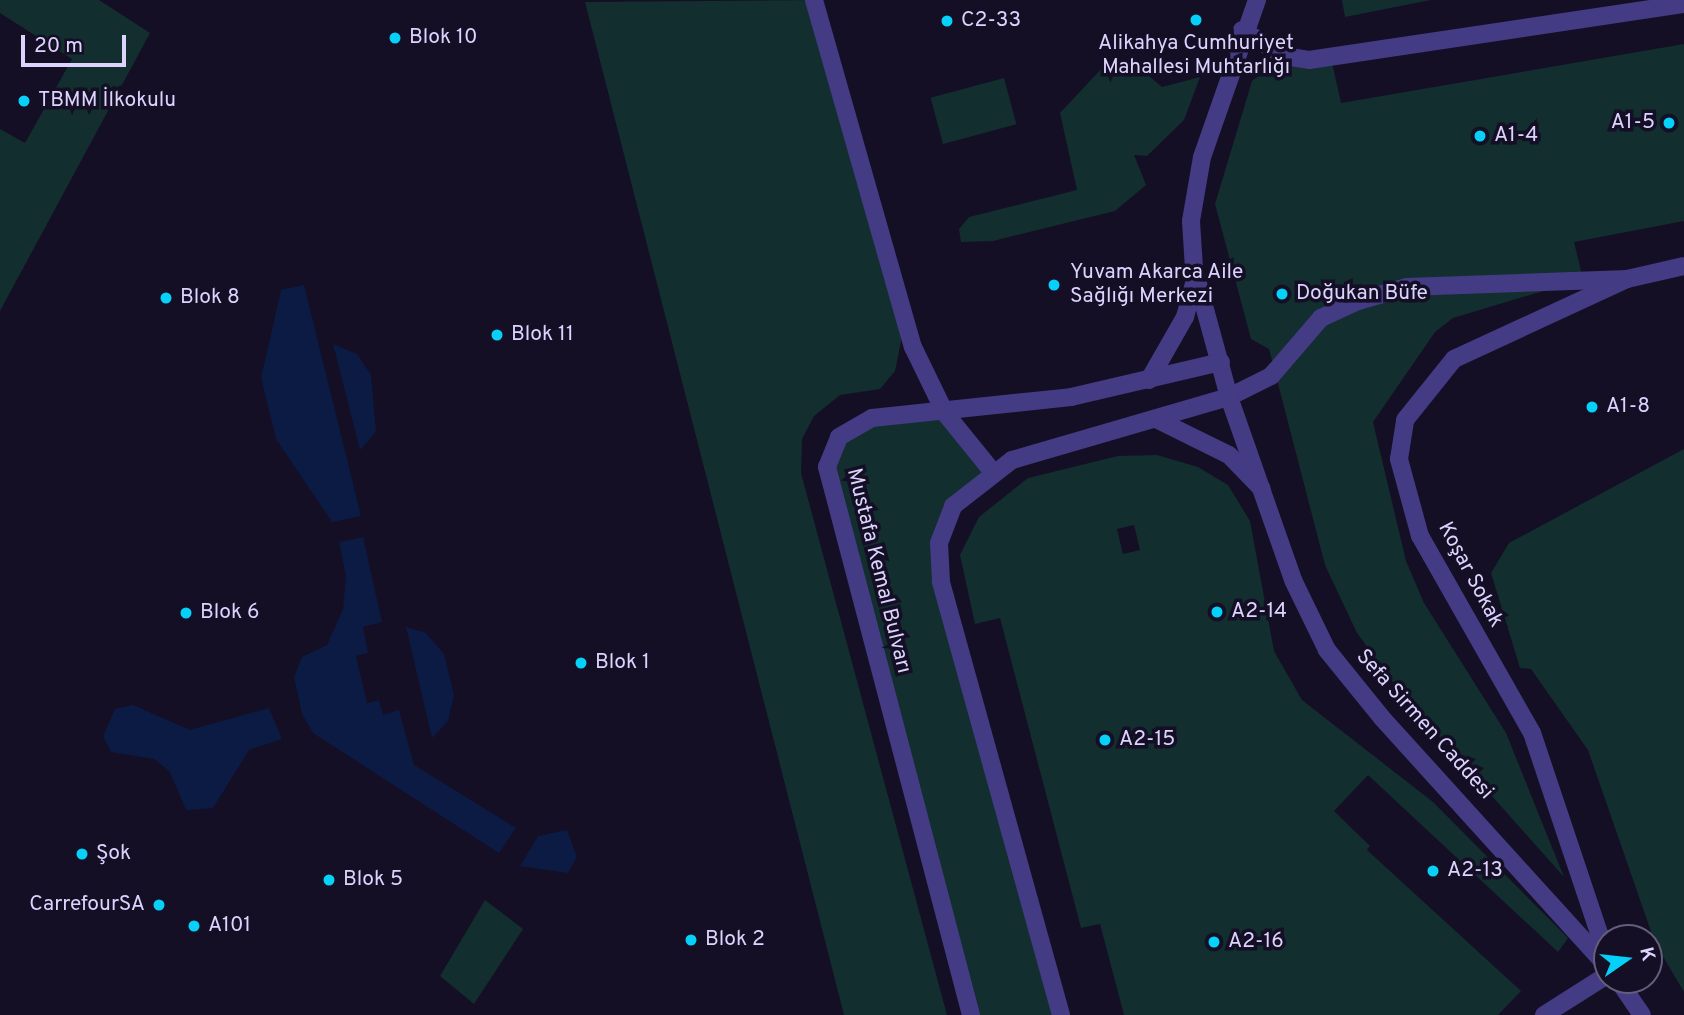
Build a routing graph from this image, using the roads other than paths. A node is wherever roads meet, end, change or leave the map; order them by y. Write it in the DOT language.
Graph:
graph roads {
  1 [pos="814,0"];
  2 [pos="1257,0"];
  3 [pos="1684,4"];
  4 [pos="1242,30"];
  5 [pos="1684,266"];
  6 [pos="1195,279"];
  7 [pos="1627,279"];
  8 [pos="1221,362"];
  9 [pos="1149,380"];
  10 [pos="1229,397"];
  11 [pos="945,413"];
  12 [pos="1156,419"];
  13 [pos="992,471"];
  14 [pos="1266,493"];
  15 [pos="1596,924"];
  16 [pos="1593,950"];
  17 [pos="1593,984"];
  18 [pos="1628,994"];
  19 [pos="971,1015"];
  20 [pos="1061,1015"];
  21 [pos="1544,1015"];
  22 [pos="1642,1015"];
  1 -- 11 [label="street"];
  2 -- 4 [label="street"];
  3 -- 4 [label="street"];
  4 -- 6 [label="street"];
  5 -- 7 [label="street, Koşar Sokak"];
  6 -- 8 [label="street, Sefa Sirmen Caddesi"];
  6 -- 9 [label="street"];
  7 -- 10 [label="street, Koşar Sokak"];
  7 -- 15 [label="street, Koşar Sokak"];
  8 -- 9 [label="street, Mustafa Kemal Bulvarı"];
  8 -- 10 [label="street, Sefa Sirmen Caddesi"];
  9 -- 11 [label="street, Mustafa Kemal Bulvarı"];
  10 -- 12 [label="street"];
  10 -- 14 [label="street, Sefa Sirmen Caddesi"];
  11 -- 13 [label="street"];
  11 -- 19 [label="street, Mustafa Kemal Bulvarı"];
  12 -- 13 [label="street"];
  12 -- 14 [label="street"];
  13 -- 20 [label="street"];
  14 -- 16 [label="street, Sefa Sirmen Caddesi"];
  17 -- 21 [label="street"];
  18 -- 22 [label="street"];
}
